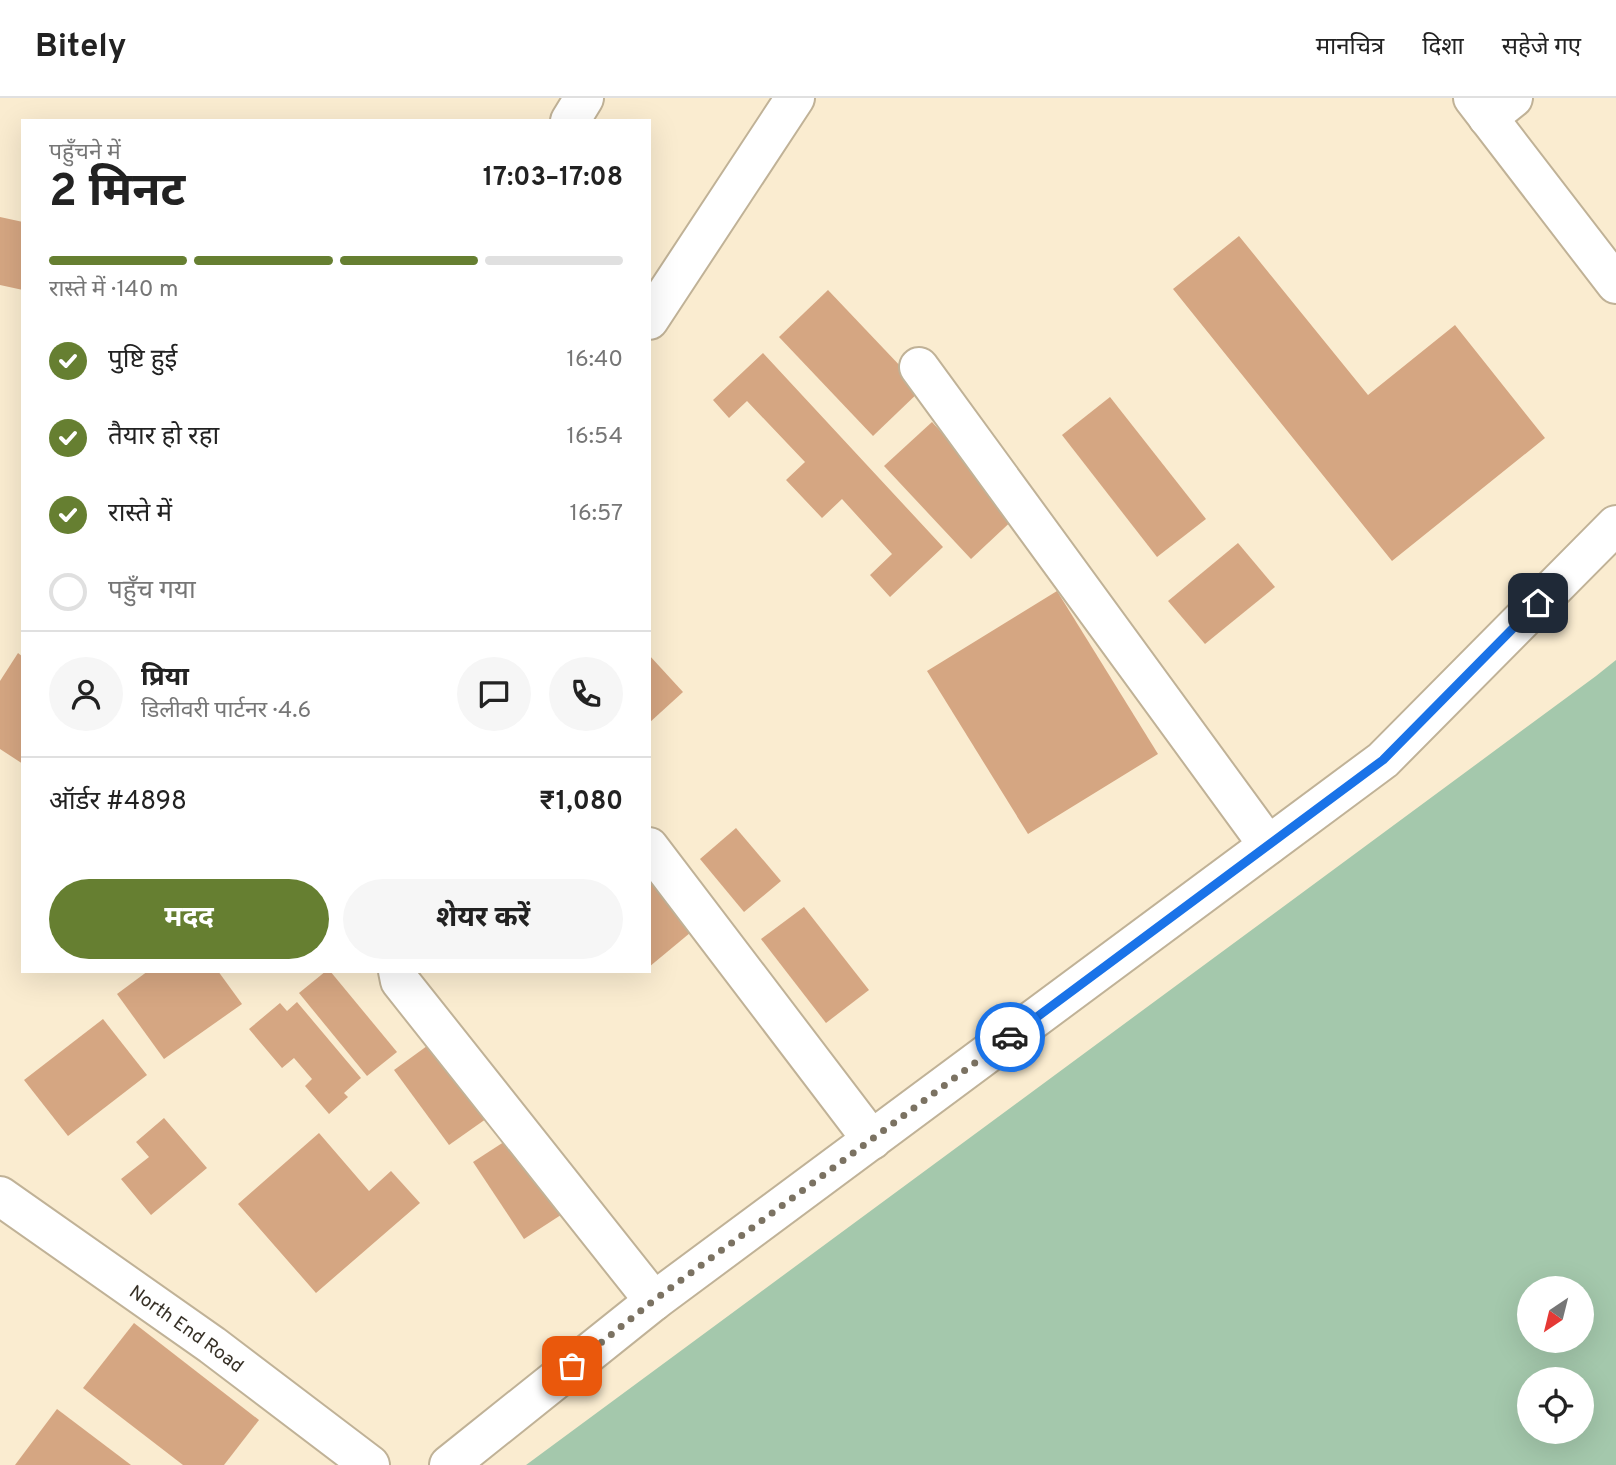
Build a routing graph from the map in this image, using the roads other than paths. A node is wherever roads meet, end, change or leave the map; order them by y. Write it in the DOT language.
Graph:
graph roads {
  1 [pos="584,98"];
  2 [pos="795,98"];
  3 [pos="1492,105"];
  4 [pos="571,119"];
  5 [pos="1616,284"];
  6 [pos="651,317"];
  7 [pos="919,367"];
  8 [pos="1616,525"];
  9 [pos="1268,845"];
  10 [pos="651,850"];
  11 [pos="398,973"];
  12 [pos="872,1140"];
  13 [pos="0,1196"];
  14 [pos="653,1301"];
  15 [pos="370,1465"];
  16 [pos="449,1465"];
  1 -- 4 [label="street"];
  2 -- 6 [label="street"];
  3 -- 5 [label="street"];
  7 -- 9 [label="street"];
  8 -- 9 [label="street"];
  9 -- 12 [label="street"];
  10 -- 12 [label="street"];
  11 -- 14 [label="street"];
  12 -- 14 [label="street"];
  13 -- 15 [label="street, North End Road"];
  14 -- 16 [label="street"];
}
